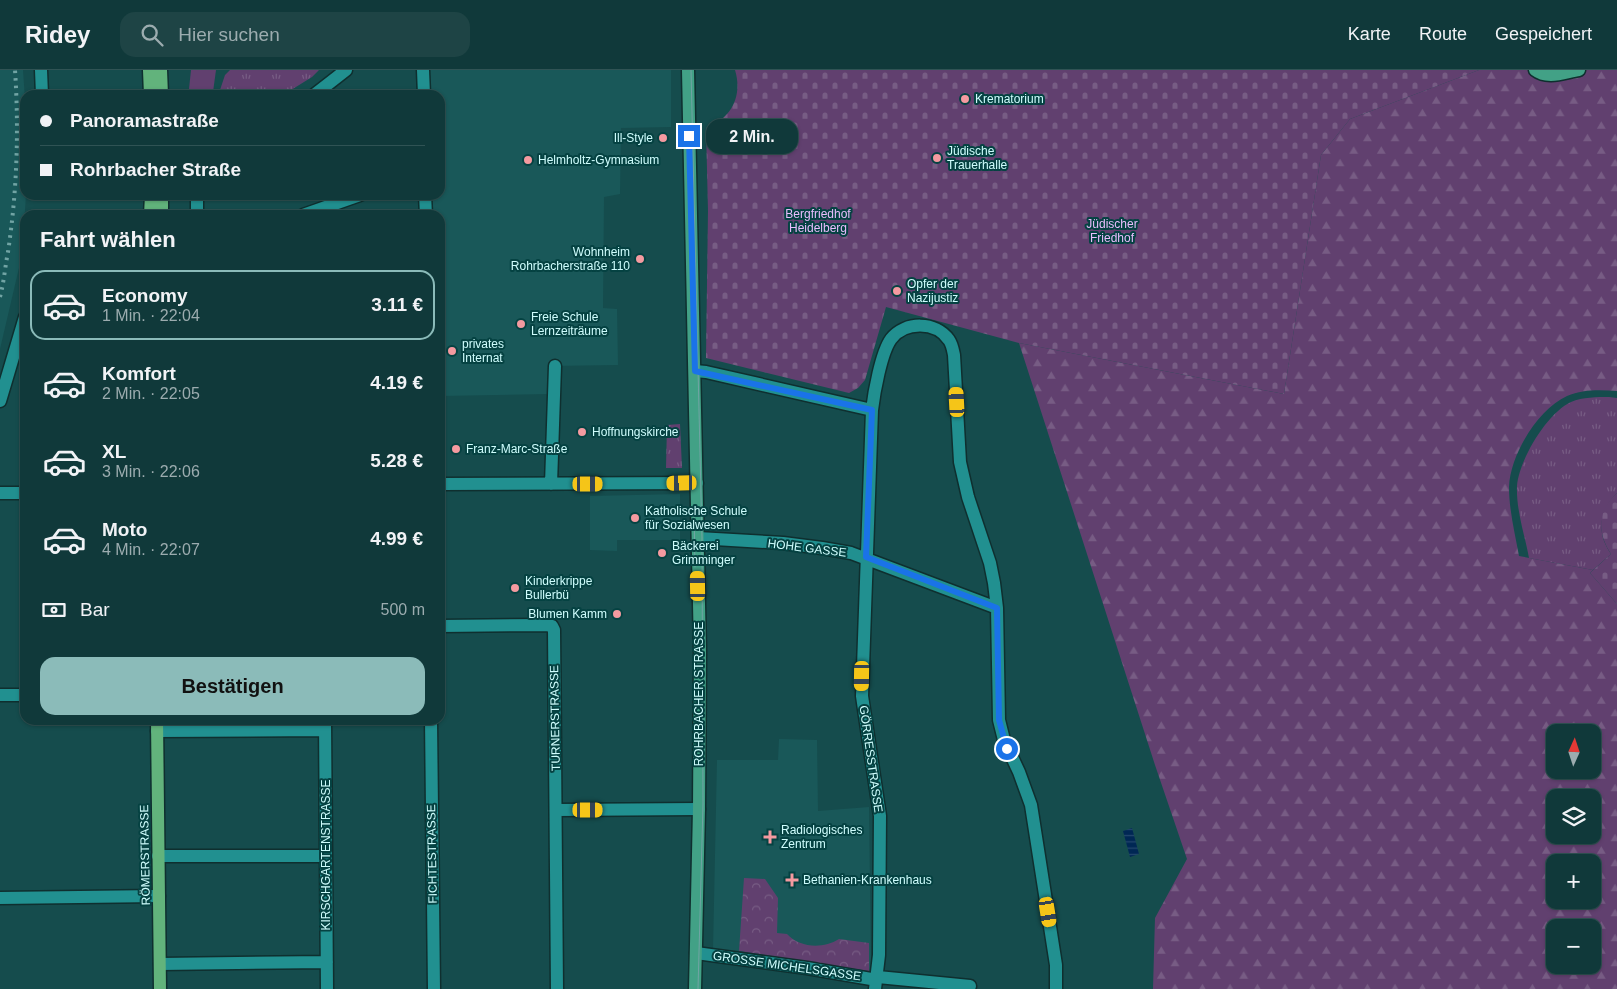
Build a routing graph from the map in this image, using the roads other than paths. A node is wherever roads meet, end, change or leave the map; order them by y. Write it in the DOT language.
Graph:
graph roads {
  1 [pos="41,70"];
  2 [pos="149,70"];
  3 [pos="161,70"];
  4 [pos="346,70"];
  5 [pos="423,70"];
  6 [pos="688,70"];
  7 [pos="1535,70"];
  8 [pos="1579,70"];
  9 [pos="42,90"];
  10 [pos="150,90"];
  11 [pos="162,90"];
  12 [pos="320,90"];
  13 [pos="424,90"];
  14 [pos="346,200"];
  15 [pos="316,210"];
  16 [pos="20,333"];
  17 [pos="555,366"];
  18 [pos="695,371"];
  19 [pos="0,401"];
  20 [pos="872,410"];
  21 [pos="697,483"];
  22 [pos="445,484"];
  23 [pos="551,484"];
  24 [pos="0,493"];
  25 [pos="20,493"];
  26 [pos="698,538"];
  27 [pos="866,557"];
  28 [pos="997,608"];
  29 [pos="445,626"];
  30 [pos="0,695"];
  31 [pos="20,695"];
  32 [pos="325,725"];
  33 [pos="431,725"];
  34 [pos="157,726"];
  35 [pos="699,809"];
  36 [pos="556,810"];
  37 [pos="158,856"];
  38 [pos="326,856"];
  39 [pos="159,896"];
  40 [pos="0,898"];
  41 [pos="696,954"];
  42 [pos="327,962"];
  43 [pos="160,964"];
  44 [pos="877,982"];
  45 [pos="970,986"];
  46 [pos="160,989"];
  47 [pos="327,989"];
  48 [pos="434,989"];
  49 [pos="557,989"];
  50 [pos="695,989"];
  51 [pos="1056,989"];
  1 -- 9 [label="street"];
  2 -- 10 [label="main road"];
  3 -- 11 [label="main road"];
  4 -- 12 [label="street"];
  5 -- 13 [label="street"];
  6 -- 18 [label="main road, ROHRBACHER STRASSE"];
  7 -- 8 [label="main road"];
  14 -- 15 [label="street"];
  16 -- 19 [label="street"];
  17 -- 23 [label="street"];
  18 -- 20 [label="street"];
  18 -- 21 [label="main road, ROHRBACHER STRASSE"];
  20 -- 27 [label="street, GÖRRESSTRASSE"];
  20 -- 28 [label="street, GÖRRESSTRASSE"];
  21 -- 23 [label="street"];
  21 -- 26 [label="main road, ROHRBACHER STRASSE"];
  22 -- 23 [label="street"];
  24 -- 25 [label="street"];
  26 -- 27 [label="street, HOHE GASSE"];
  26 -- 35 [label="main road, ROHRBACHER STRASSE"];
  27 -- 28 [label="street, HOHE GASSE"];
  27 -- 44 [label="street, GÖRRESSTRASSE"];
  28 -- 51 [label="street, GÖRRESSTRASSE"];
  29 -- 36 [label="street, TURNERSTRASSE"];
  30 -- 31 [label="street"];
  32 -- 34 [label="street"];
  32 -- 38 [label="street, KIRSCHGARTENSTRASSE"];
  33 -- 48 [label="street, FICHTESTRASSE"];
  34 -- 37 [label="main road, RÖMERSTRASSE"];
  35 -- 36 [label="street"];
  35 -- 41 [label="main road, ROHRBACHER STRASSE"];
  36 -- 49 [label="street, TURNERSTRASSE"];
  37 -- 38 [label="street"];
  37 -- 39 [label="main road, RÖMERSTRASSE"];
  38 -- 42 [label="street, KIRSCHGARTENSTRASSE"];
  39 -- 40 [label="street"];
  39 -- 43 [label="main road, RÖMERSTRASSE"];
  41 -- 44 [label="street, GROSSE MICHELSGASSE"];
  41 -- 50 [label="main road, ROHRBACHER STRASSE"];
  42 -- 43 [label="street"];
  42 -- 47 [label="street, KIRSCHGARTENSTRASSE"];
  43 -- 46 [label="main road, RÖMERSTRASSE"];
  44 -- 45 [label="street, GROSSE MICHELSGASSE"];
}
